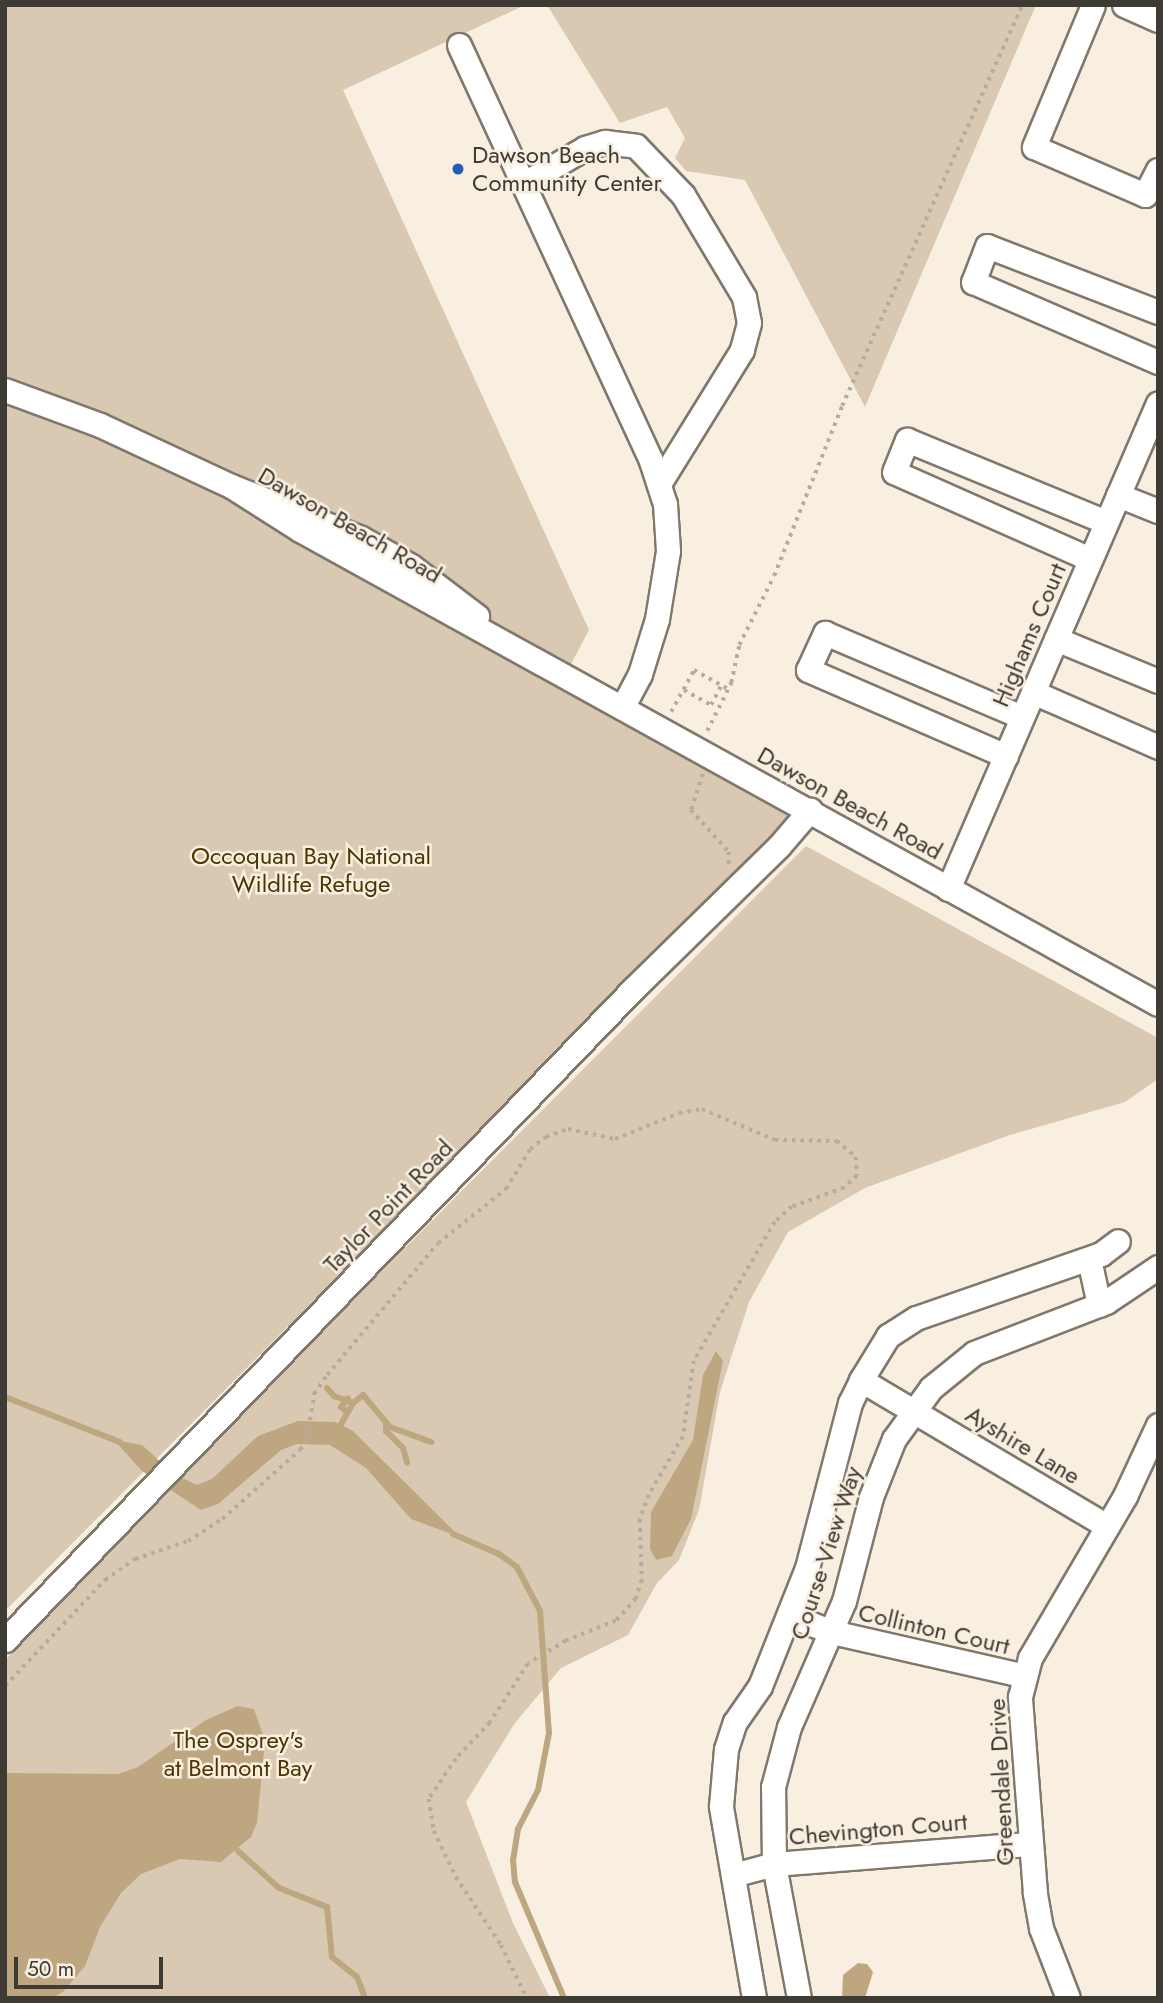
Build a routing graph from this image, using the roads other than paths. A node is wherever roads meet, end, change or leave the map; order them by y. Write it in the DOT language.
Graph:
graph roads {
  1 [pos="1093,5"];
  2 [pos="1124,5"];
  3 [pos="1158,20"];
  4 [pos="459,44"];
  5 [pos="1158,170"];
  6 [pos="523,184"];
  7 [pos="1158,312"];
  8 [pos="1158,362"];
  9 [pos="5,390"];
  10 [pos="1158,403"];
  11 [pos="1152,435"];
  12 [pos="659,484"];
  13 [pos="1118,495"];
  14 [pos="1158,511"];
  15 [pos="1106,522"];
  16 [pos="1090,559"];
  17 [pos="1056,639"];
  18 [pos="1158,681"];
  19 [pos="1033,692"];
  20 [pos="622,708"];
  21 [pos="1022,717"];
  22 [pos="1158,747"];
  23 [pos="1006,756"];
  24 [pos="810,810"];
  25 [pos="948,888"];
  26 [pos="1158,1004"];
  27 [pos="1118,1241"];
  28 [pos="1089,1259"];
  29 [pos="1158,1267"];
  30 [pos="1099,1305"];
  31 [pos="861,1380"];
  32 [pos="913,1410"];
  33 [pos="1158,1424"];
  34 [pos="1107,1526"];
  35 [pos="789,1615"];
  36 [pos="832,1632"];
  37 [pos="5,1640"];
  38 [pos="1025,1676"];
  39 [pos="1028,1844"];
  40 [pos="774,1864"];
  41 [pos="733,1875"];
  42 [pos="1061,1995"];
  43 [pos="754,1998"];
  44 [pos="799,1998"];
  1 -- 5 [label="street"];
  2 -- 3 [label="street"];
  4 -- 6 [label="street"];
  6 -- 12 [label="street"];
  6 -- 12 [label="street"];
  7 -- 8 [label="street"];
  9 -- 20 [label="street, Dawson Beach Road"];
  10 -- 11 [label="street, Highams Court"];
  11 -- 13 [label="street, Highams Court"];
  12 -- 20 [label="street"];
  13 -- 14 [label="street"];
  13 -- 15 [label="street, Highams Court"];
  15 -- 16 [label="street, Highams Court"];
  15 -- 16 [label="street"];
  16 -- 17 [label="street, Highams Court"];
  17 -- 18 [label="street"];
  17 -- 19 [label="street, Highams Court"];
  19 -- 21 [label="street, Highams Court"];
  19 -- 22 [label="street"];
  20 -- 24 [label="street, Dawson Beach Road"];
  21 -- 23 [label="street, Highams Court"];
  21 -- 23 [label="street"];
  23 -- 25 [label="street, Highams Court"];
  24 -- 25 [label="street, Dawson Beach Road"];
  24 -- 37 [label="street, Taylor Point Road"];
  25 -- 26 [label="street, Dawson Beach Road"];
  27 -- 28 [label="street"];
  28 -- 30 [label="street"];
  28 -- 31 [label="street"];
  29 -- 30 [label="street, Course View Way"];
  30 -- 32 [label="street, Course View Way"];
  31 -- 32 [label="street, Ayshire Lane"];
  31 -- 35 [label="street"];
  32 -- 34 [label="street, Ayshire Lane"];
  32 -- 36 [label="street, Course View Way"];
  33 -- 34 [label="street, Greendale Drive"];
  34 -- 38 [label="street, Greendale Drive"];
  35 -- 36 [label="street, Collinton Court"];
  35 -- 41 [label="street"];
  36 -- 38 [label="street, Collinton Court"];
  36 -- 40 [label="street, Course View Way"];
  38 -- 39 [label="street, Greendale Drive"];
  39 -- 40 [label="street, Chevington Court"];
  39 -- 42 [label="street, Greendale Drive"];
  40 -- 41 [label="street, Chevington Court"];
  40 -- 44 [label="street, Course View Way"];
  41 -- 43 [label="street"];
}
